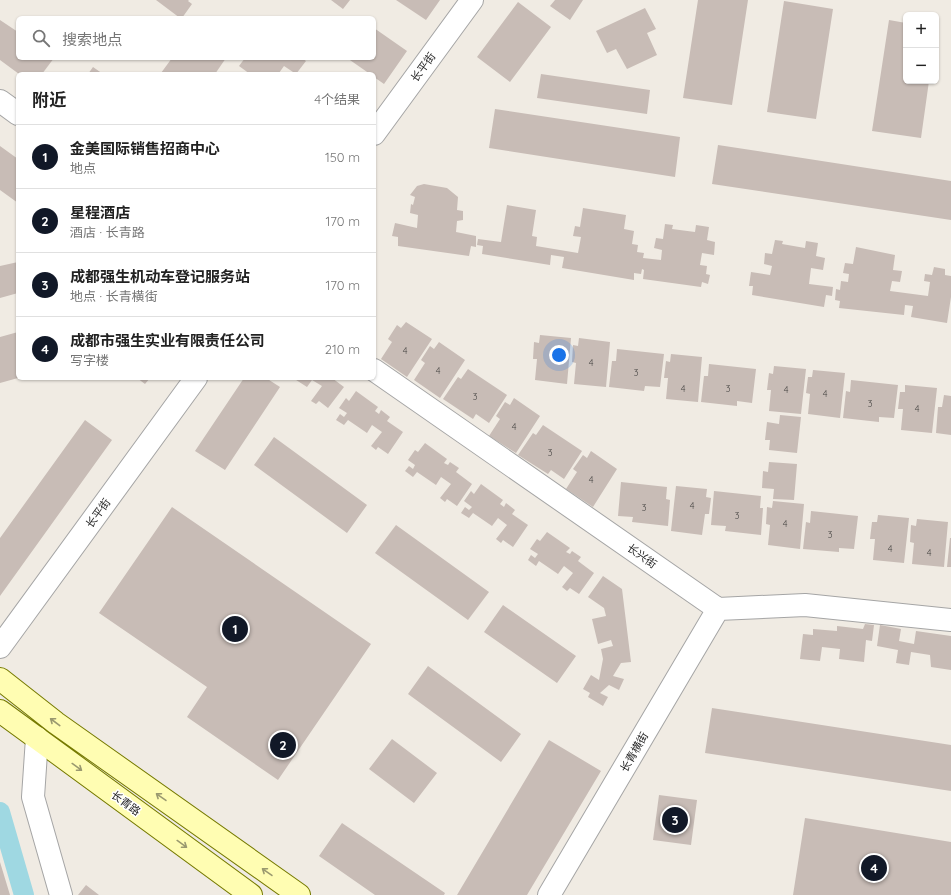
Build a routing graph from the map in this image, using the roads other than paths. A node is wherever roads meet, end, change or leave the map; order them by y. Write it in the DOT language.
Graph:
graph roads {
  1 [pos="472,0"];
  2 [pos="0,101"];
  3 [pos="16,113"];
  4 [pos="376,131"];
  5 [pos="376,371"];
  6 [pos="195,380"];
  7 [pos="718,609"];
  8 [pos="951,620"];
  9 [pos="0,647"];
  10 [pos="0,679"];
  11 [pos="0,711"];
  12 [pos="37,738"];
  13 [pos="61,895"];
  14 [pos="251,895"];
  15 [pos="299,895"];
  16 [pos="550,895"];
  1 -- 4 [label="street, 长平街"];
  2 -- 3 [label="street"];
  5 -- 7 [label="street, 长兴街"];
  6 -- 9 [label="street, 长平街"];
  7 -- 8 [label="street"];
  7 -- 16 [label="street, 长青横街"];
  15 -- 10 [label="main road, one-way"];
  11 -- 12 [label="main road, 长青路"];
  12 -- 13 [label="street"];
  12 -- 14 [label="main road, 长青路, one-way"];
}
